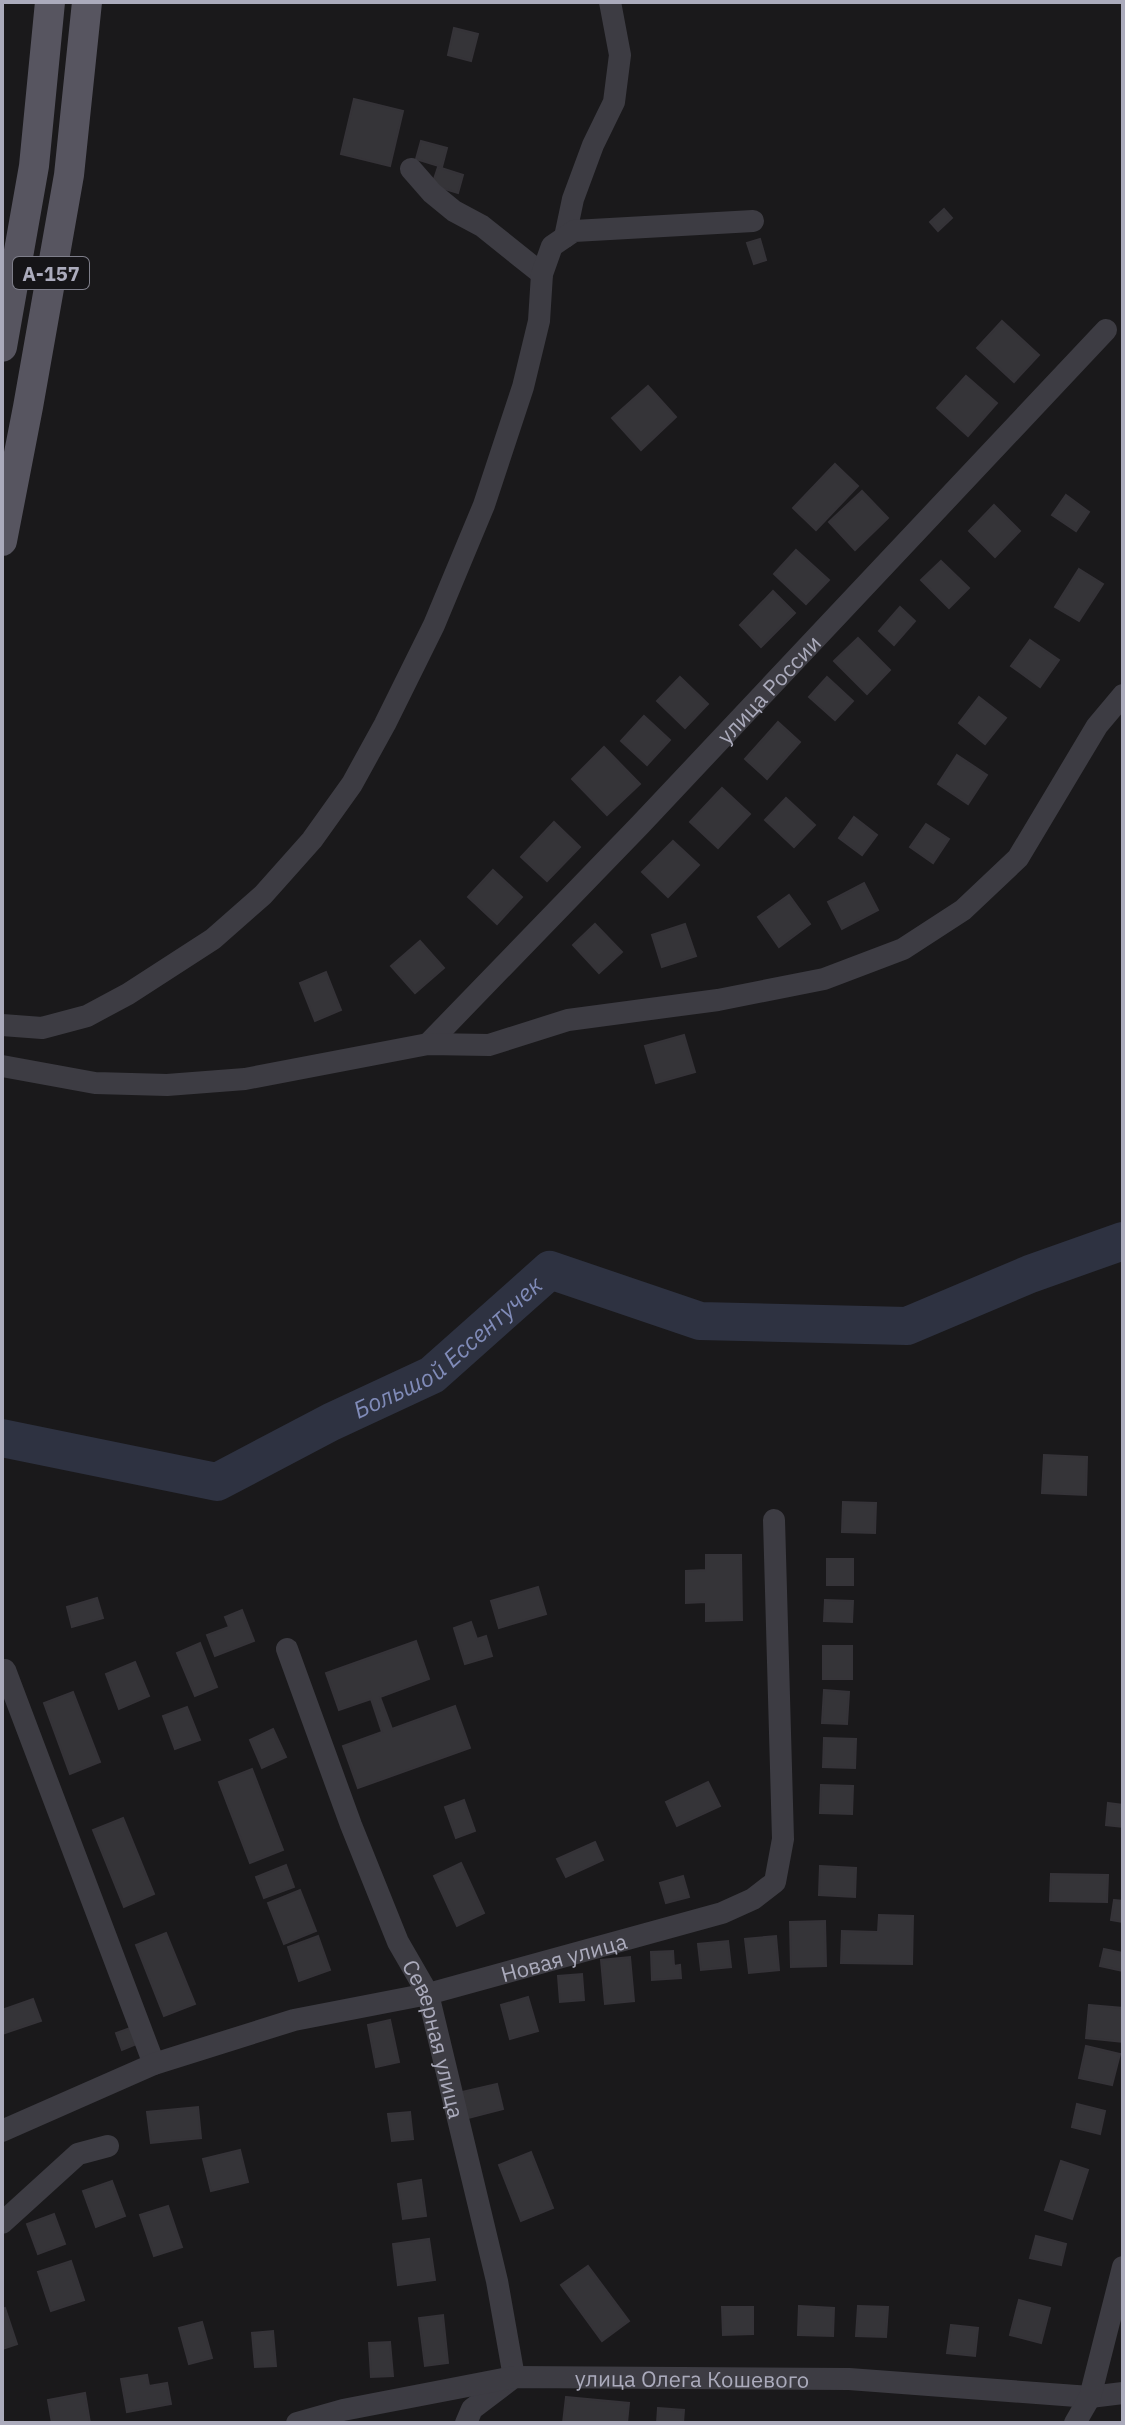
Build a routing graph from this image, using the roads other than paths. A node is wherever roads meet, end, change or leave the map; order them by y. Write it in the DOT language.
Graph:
graph roads {
  1 [pos="50,2"];
  2 [pos="87,2"];
  3 [pos="610,2"];
  4 [pos="411,169"];
  5 [pos="753,221"];
  6 [pos="565,237"];
  7 [pos="542,274"];
  8 [pos="1106,330"];
  9 [pos="2,347"];
  10 [pos="2,541"];
  11 [pos="1123,695"];
  12 [pos="2,1025"];
  13 [pos="428,1044"];
  14 [pos="2,1066"];
  15 [pos="774,1520"];
  16 [pos="287,1649"];
  17 [pos="5,1670"];
  18 [pos="428,1994"];
  19 [pos="154,2064"];
  20 [pos="2,2131"];
  21 [pos="108,2146"];
  22 [pos="2,2223"];
  23 [pos="1123,2267"];
  24 [pos="514,2377"];
  25 [pos="1123,2393"];
  26 [pos="1090,2397"];
  27 [pos="297,2423"];
  28 [pos="466,2423"];
  29 [pos="1075,2423"];
  1 -- 9 [label="main road, А-157"];
  2 -- 10 [label="main road, А-157"];
  3 -- 6 [label="street"];
  4 -- 7 [label="street"];
  5 -- 6 [label="street"];
  6 -- 7 [label="street"];
  7 -- 12 [label="street"];
  8 -- 13 [label="street, улица России"];
  11 -- 13 [label="street"];
  13 -- 14 [label="street"];
  15 -- 18 [label="street, Новая улица"];
  16 -- 18 [label="street, Северная улица"];
  17 -- 19 [label="street"];
  18 -- 19 [label="street, Новая улица"];
  18 -- 24 [label="street, Северная улица"];
  19 -- 20 [label="street, Новая улица"];
  21 -- 22 [label="street"];
  23 -- 26 [label="street"];
  24 -- 26 [label="street, улица Олега Кошевого"];
  24 -- 27 [label="street, улица Олега Кошевого"];
  24 -- 28 [label="street"];
  25 -- 26 [label="street, улица Олега Кошевого"];
  26 -- 29 [label="street"];
}
